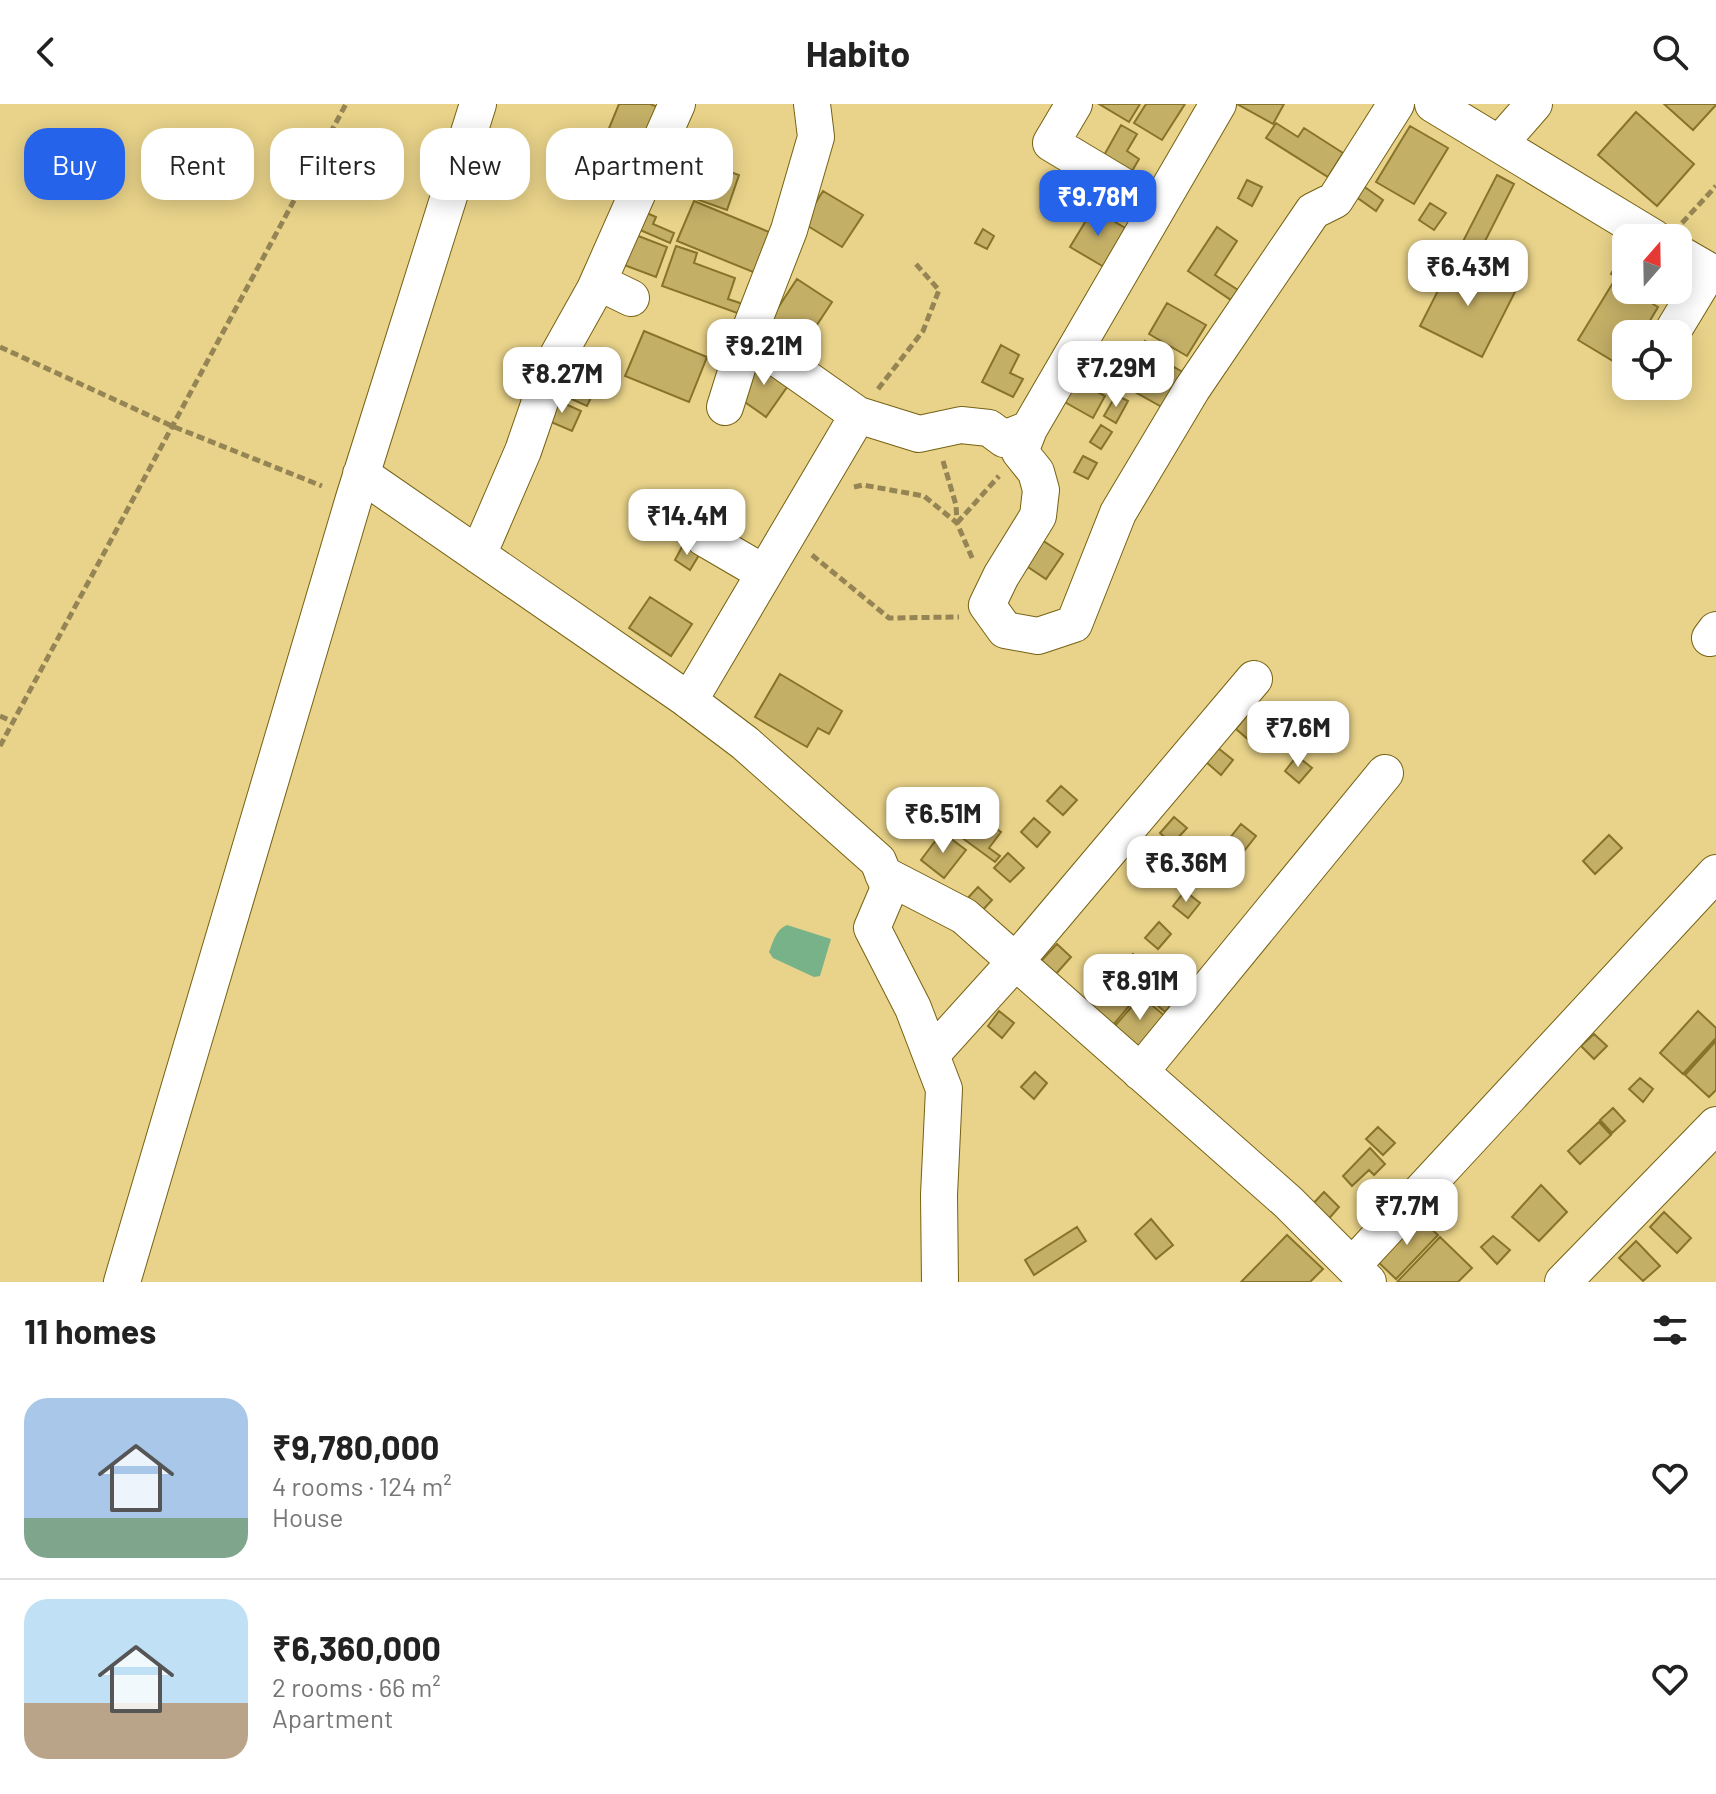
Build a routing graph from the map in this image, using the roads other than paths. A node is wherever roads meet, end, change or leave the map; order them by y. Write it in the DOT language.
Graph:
graph roads {
  1 [pos="478,104"];
  2 [pos="677,104"];
  3 [pos="812,104"];
  4 [pos="1074,104"];
  5 [pos="1218,104"];
  6 [pos="1396,104"];
  7 [pos="1433,104"];
  8 [pos="1534,104"];
  9 [pos="1499,144"];
  10 [pos="1158,207"];
  11 [pos="1643,224"];
  12 [pos="1692,257"];
  13 [pos="1712,273"];
  14 [pos="598,282"];
  15 [pos="631,298"];
  16 [pos="1680,320"];
  17 [pos="747,337"];
  18 [pos="725,407"];
  19 [pos="858,415"];
  20 [pos="1024,441"];
  21 [pos="358,486"];
  22 [pos="704,538"];
  23 [pos="478,555"];
  24 [pos="769,565"];
  25 [pos="1254,679"];
  26 [pos="689,701"];
  27 [pos="1385,773"];
  28 [pos="1716,873"];
  29 [pos="883,874"];
  30 [pos="1015,962"];
  31 [pos="931,1055"];
  32 [pos="1140,1072"];
  33 [pos="1716,1125"];
  34 [pos="1360,1274"];
  35 [pos="122,1282"];
  36 [pos="940,1282"];
  37 [pos="1563,1282"];
  1 -- 21 [label="street"];
  2 -- 14 [label="street"];
  3 -- 17 [label="street"];
  4 -- 10 [label="street"];
  5 -- 10 [label="street"];
  6 -- 20 [label="street"];
  7 -- 9 [label="street"];
  8 -- 9 [label="street"];
  9 -- 11 [label="street"];
  10 -- 20 [label="street"];
  12 -- 13 [label="street"];
  13 -- 16 [label="street"];
  14 -- 15 [label="street"];
  14 -- 23 [label="street"];
  17 -- 18 [label="street"];
  17 -- 19 [label="street"];
  19 -- 20 [label="street"];
  19 -- 24 [label="street"];
  21 -- 23 [label="street"];
  21 -- 35 [label="street"];
  22 -- 24 [label="street"];
  23 -- 26 [label="street"];
  24 -- 26 [label="street"];
  25 -- 30 [label="street"];
  26 -- 29 [label="street"];
  27 -- 32 [label="street"];
  28 -- 34 [label="street"];
  29 -- 30 [label="street"];
  29 -- 31 [label="street"];
  30 -- 31 [label="street"];
  30 -- 32 [label="street"];
  31 -- 36 [label="street"];
  32 -- 34 [label="street"];
  33 -- 37 [label="street"];
}
